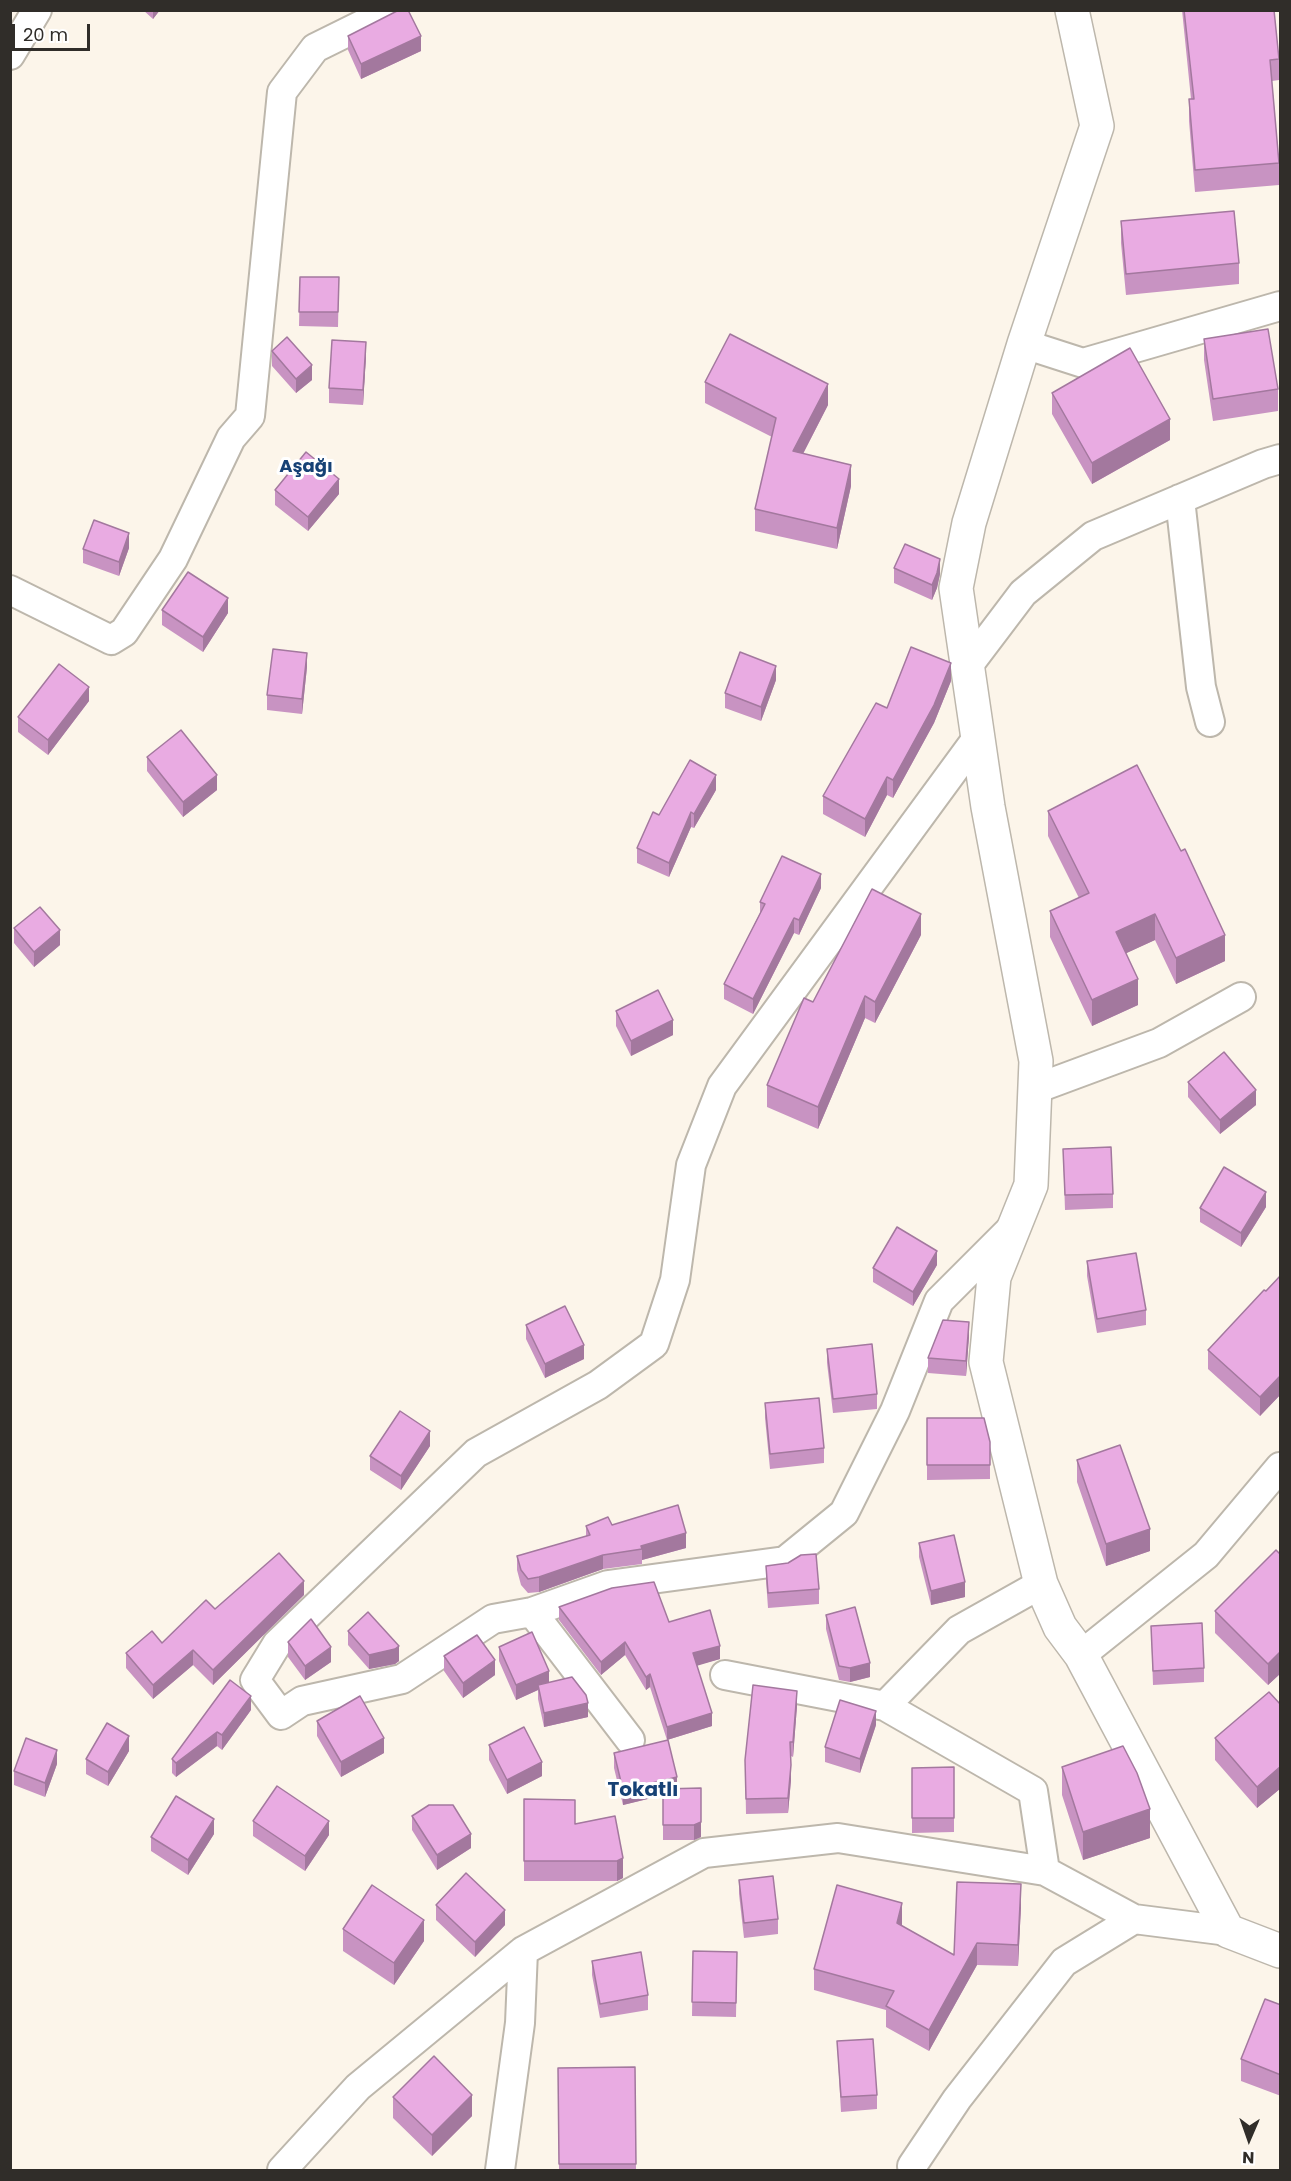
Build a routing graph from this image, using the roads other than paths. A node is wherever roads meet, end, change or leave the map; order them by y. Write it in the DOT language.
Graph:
graph roads {
  1 [pos="37,10"];
  2 [pos="392,10"];
  3 [pos="1072,10"];
  4 [pos="10,55"];
  5 [pos="1281,306"];
  6 [pos="1024,344"];
  7 [pos="1281,459"];
  8 [pos="1180,499"];
  9 [pos="10,590"];
  10 [pos="967,667"];
  11 [pos="1210,722"];
  12 [pos="978,737"];
  13 [pos="1241,997"];
  14 [pos="1035,1089"];
  15 [pos="1015,1226"];
  16 [pos="1281,1467"];
  17 [pos="1041,1584"];
  18 [pos="532,1612"];
  19 [pos="1081,1655"];
  20 [pos="724,1675"];
  21 [pos="885,1706"];
  22 [pos="630,1740"];
  23 [pos="1045,1870"];
  24 [pos="1134,1919"];
  25 [pos="1228,1931"];
  26 [pos="523,1951"];
  27 [pos="1281,1951"];
  28 [pos="282,2170"];
  29 [pos="500,2170"];
  30 [pos="913,2170"];
  1 -- 4 [label="street"];
  2 -- 9 [label="street"];
  3 -- 6 [label="street"];
  5 -- 6 [label="street"];
  6 -- 10 [label="street"];
  7 -- 8 [label="street"];
  8 -- 10 [label="street"];
  8 -- 11 [label="street"];
  10 -- 12 [label="street"];
  12 -- 14 [label="street"];
  12 -- 18 [label="street"];
  13 -- 14 [label="street"];
  14 -- 15 [label="street"];
  15 -- 17 [label="street"];
  15 -- 18 [label="street"];
  16 -- 19 [label="street"];
  17 -- 19 [label="street"];
  17 -- 21 [label="street"];
  18 -- 22 [label="street"];
  19 -- 25 [label="street"];
  20 -- 21 [label="street"];
  21 -- 23 [label="street"];
  23 -- 24 [label="street"];
  23 -- 26 [label="street"];
  24 -- 25 [label="street"];
  24 -- 30 [label="street"];
  25 -- 27 [label="street"];
  26 -- 28 [label="street"];
  26 -- 29 [label="street"];
}
